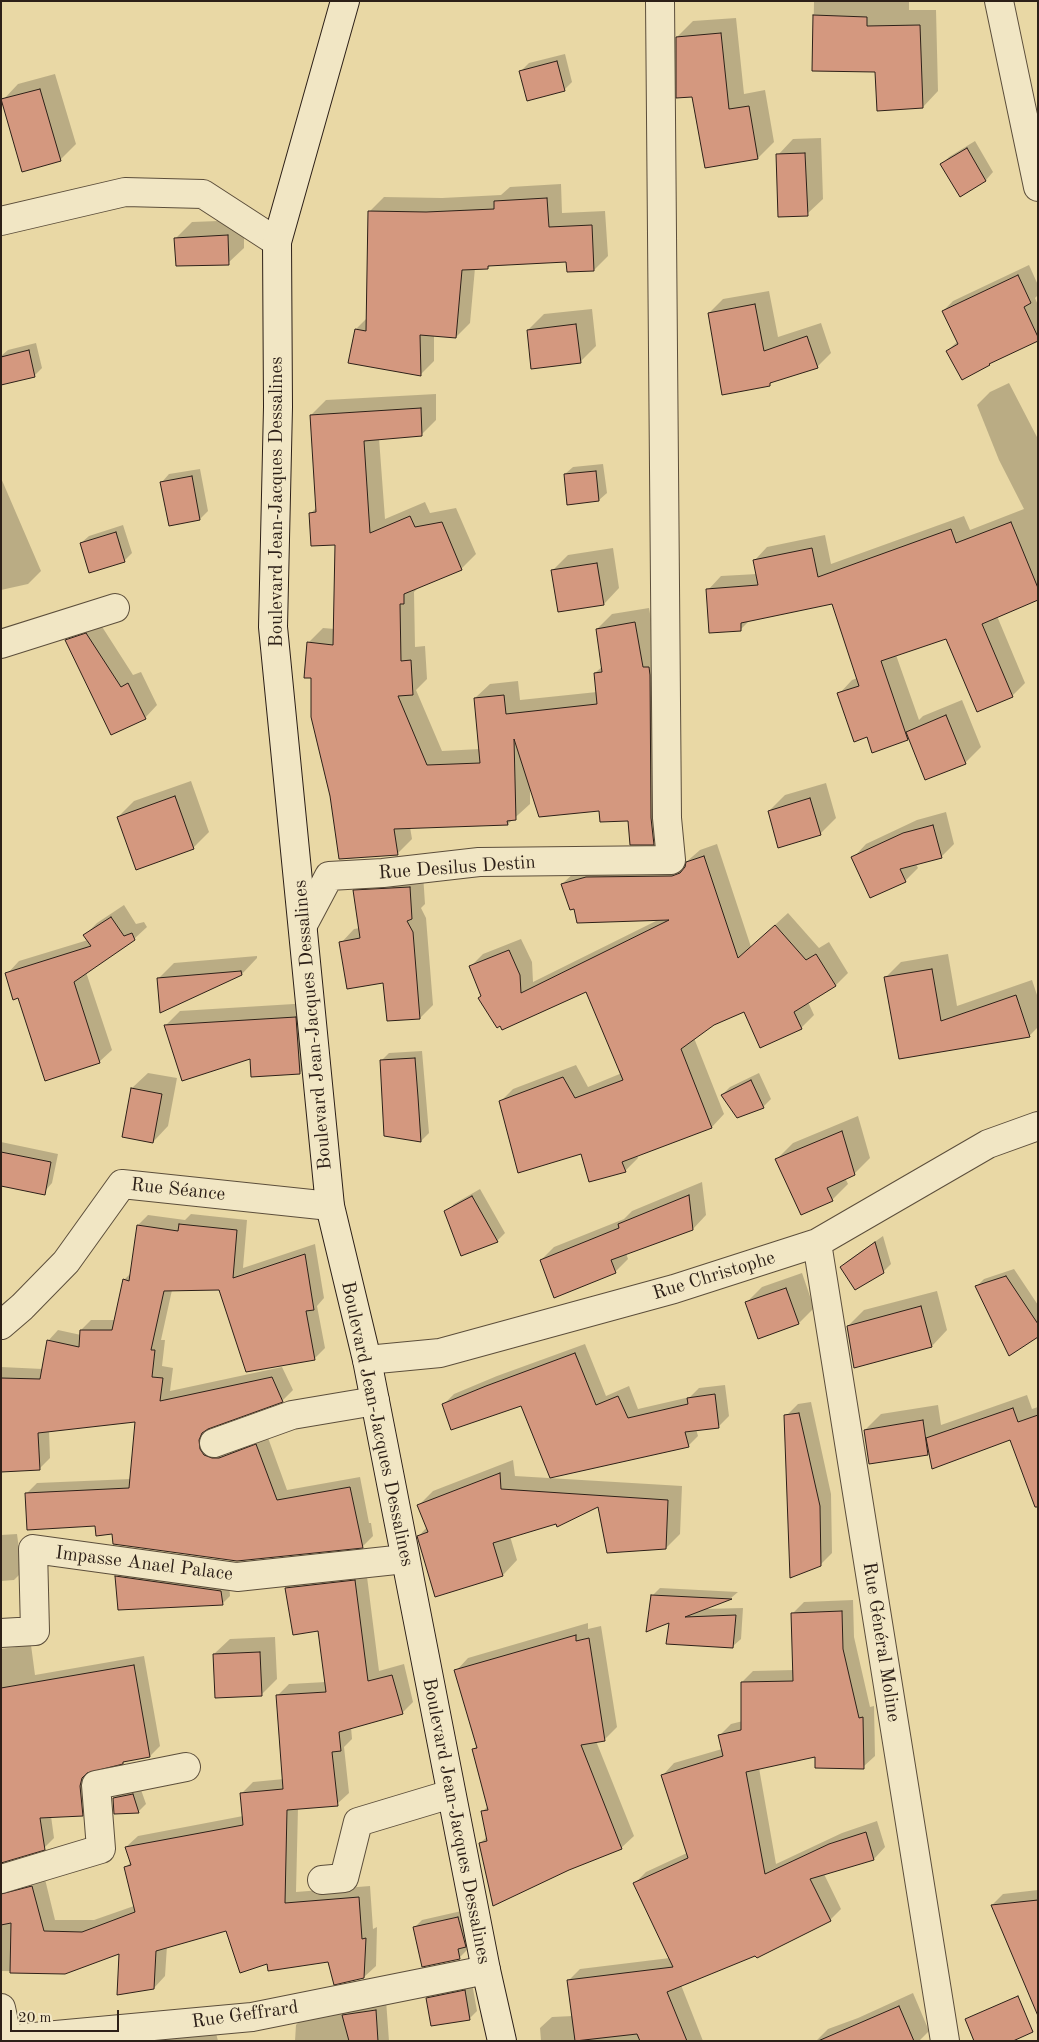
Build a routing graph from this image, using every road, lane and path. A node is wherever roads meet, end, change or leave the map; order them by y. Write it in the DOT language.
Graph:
graph roads {
  1 [pos="345,1"];
  2 [pos="660,1"];
  3 [pos="999,1"];
  4 [pos="1038,187"];
  5 [pos="1,221"];
  6 [pos="278,242"];
  7 [pos="115,608"];
  8 [pos="1,644"];
  9 [pos="303,925"];
  10 [pos="1038,1126"];
  11 [pos="330,1206"];
  12 [pos="817,1243"];
  13 [pos="1,1325"];
  14 [pos="367,1360"];
  15 [pos="375,1401"];
  16 [pos="214,1443"];
  17 [pos="405,1559"];
  18 [pos="1,1633"];
  19 [pos="186,1767"];
  20 [pos="451,1794"];
  21 [pos="1,1879"];
  22 [pos="322,1880"];
  23 [pos="486,1970"];
  24 [pos="1,2008"];
  25 [pos="5,2040"];
  26 [pos="502,2041"];
  27 [pos="945,2041"];
  1 -- 6 [label="street, Boulevard Jean-Jacques Dessalines"];
  2 -- 9 [label="street, Rue Desilus Destin"];
  3 -- 4 [label="street"];
  5 -- 6 [label="street"];
  6 -- 9 [label="street, Boulevard Jean-Jacques Dessalines"];
  7 -- 8 [label="street"];
  9 -- 11 [label="street, Boulevard Jean-Jacques Dessalines"];
  10 -- 12 [label="street, Rue Christophe"];
  11 -- 13 [label="street, Rue Séance"];
  11 -- 14 [label="street, Boulevard Jean-Jacques Dessalines"];
  12 -- 14 [label="street, Rue Christophe"];
  12 -- 27 [label="street, Rue Général Moline"];
  14 -- 15 [label="street, Boulevard Jean-Jacques Dessalines"];
  15 -- 16 [label="street"];
  15 -- 17 [label="street, Boulevard Jean-Jacques Dessalines"];
  17 -- 18 [label="street, Impasse Anael Palace"];
  17 -- 20 [label="street, Boulevard Jean-Jacques Dessalines"];
  19 -- 21 [label="street"];
  20 -- 22 [label="street"];
  20 -- 23 [label="street, Boulevard Jean-Jacques Dessalines"];
  23 -- 25 [label="street, Rue Geffrard"];
  23 -- 26 [label="street, Boulevard Jean-Jacques Dessalines"];
  24 -- 25 [label="street"];
}
